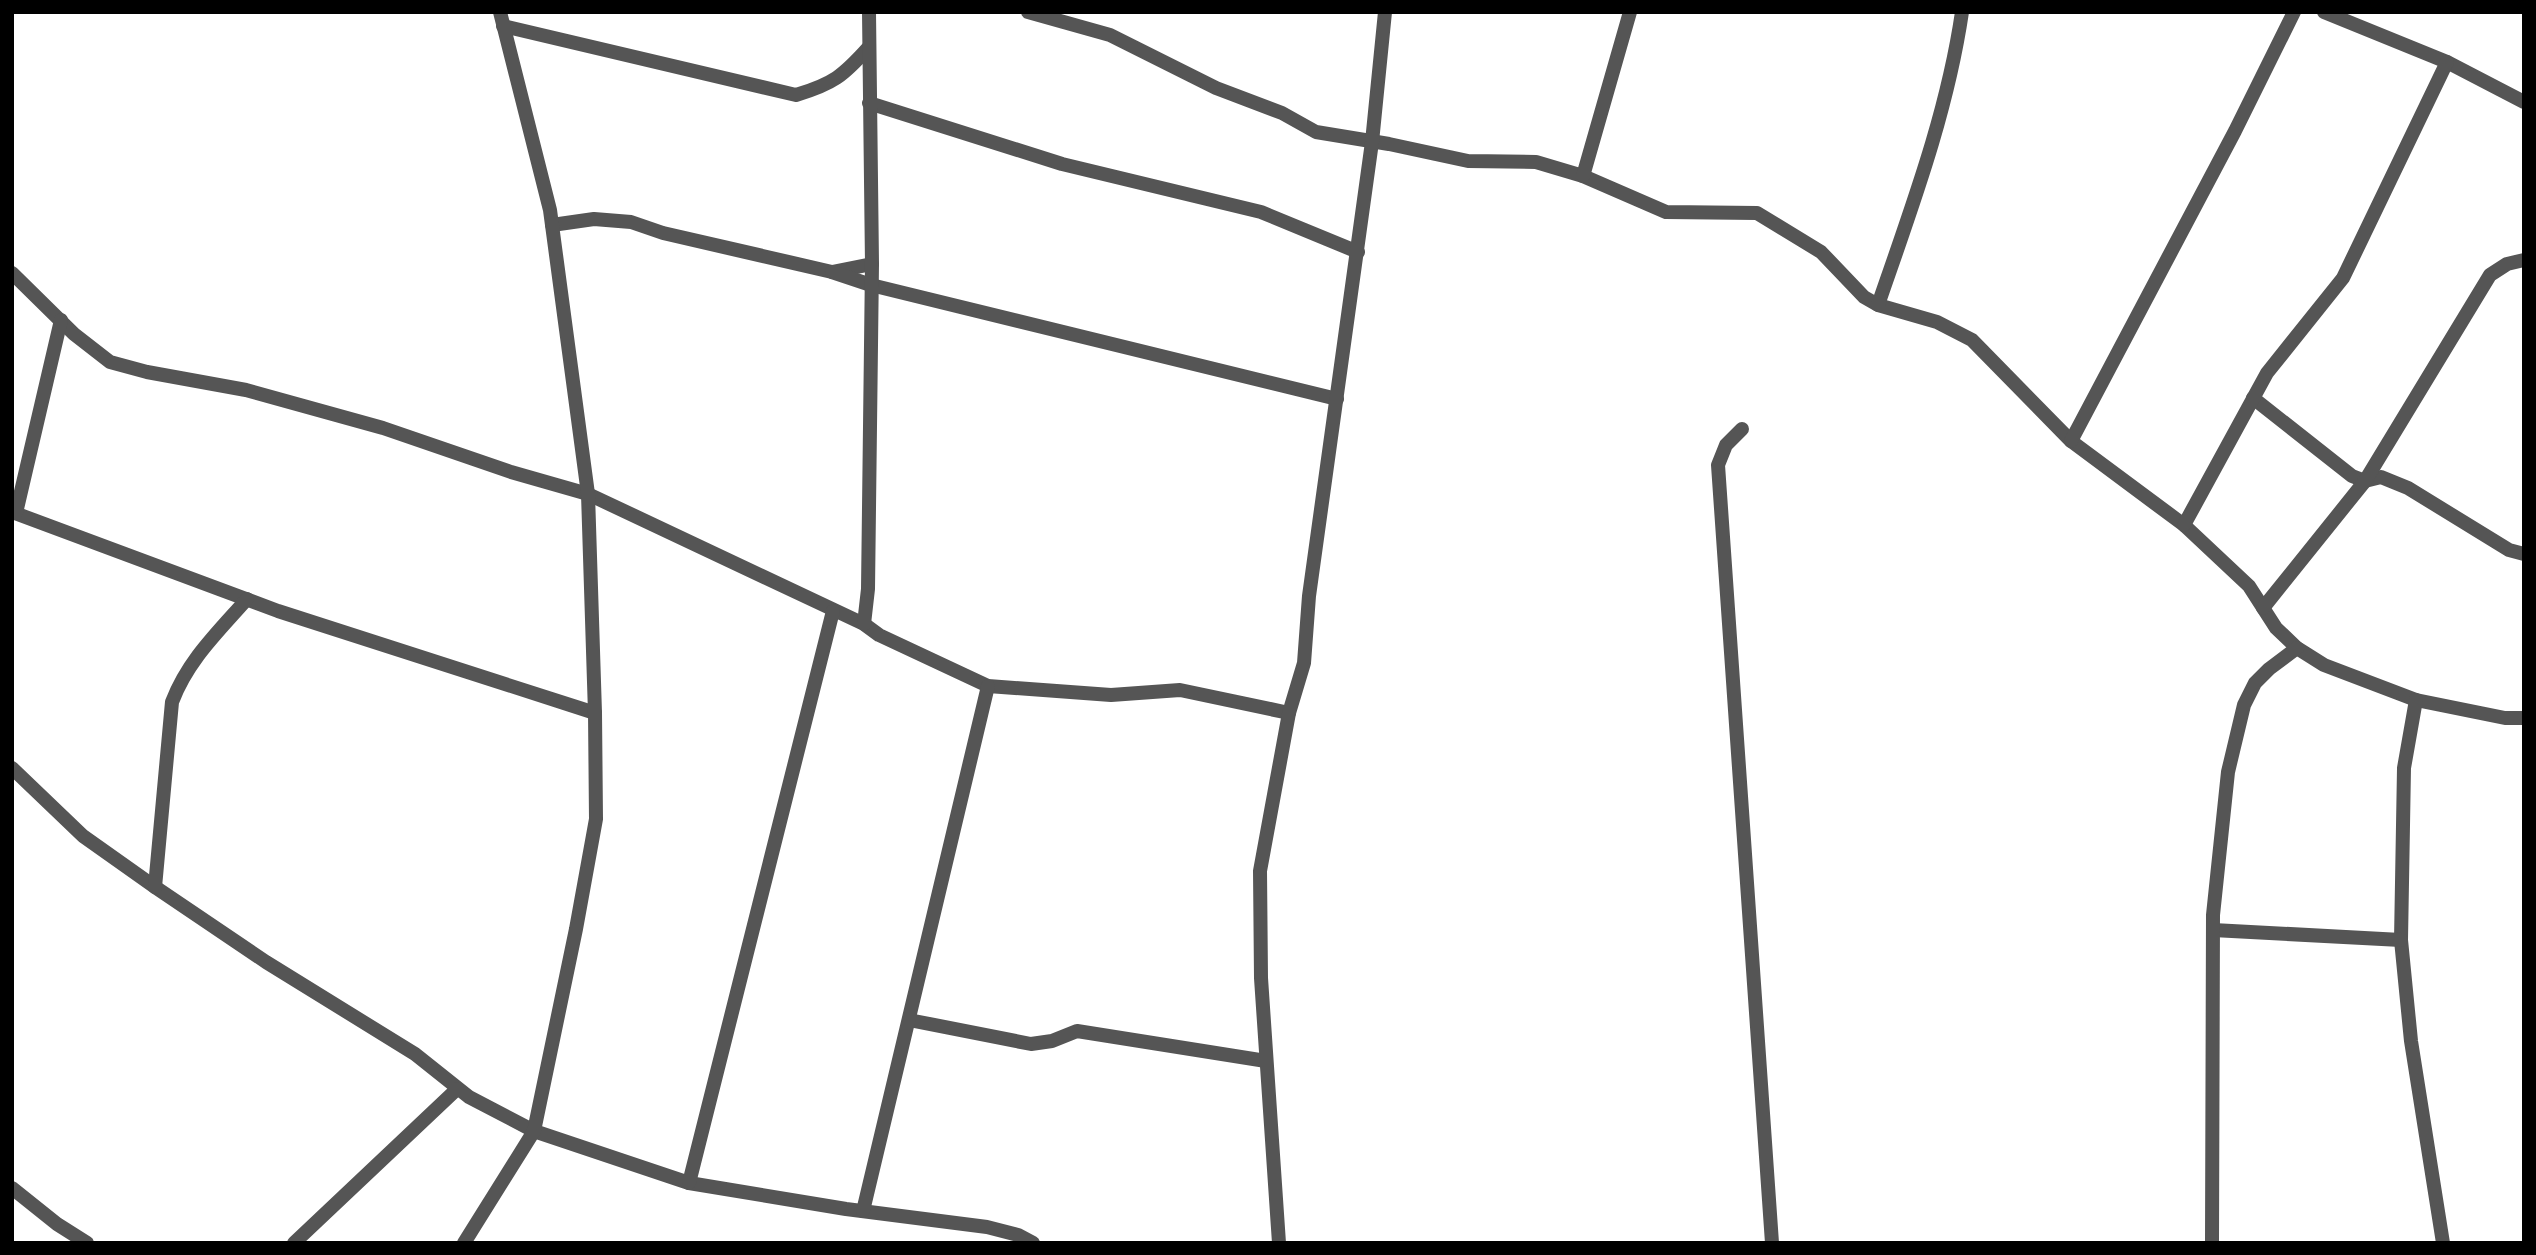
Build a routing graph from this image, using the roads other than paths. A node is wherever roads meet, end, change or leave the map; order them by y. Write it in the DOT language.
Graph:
graph roads {
  1 [pos="869,12"];
  2 [pos="1028,12"];
  3 [pos="1385,12"];
  4 [pos="1630,12"];
  5 [pos="1962,12"];
  6 [pos="2294,12"];
  7 [pos="2324,12"];
  8 [pos="502,19"];
  9 [pos="869,47"];
  10 [pos="2447,62"];
  11 [pos="2524,102"];
  12 [pos="869,103"];
  13 [pos="1372,142"];
  14 [pos="1583,176"];
  15 [pos="552,225"];
  16 [pos="1358,252"];
  17 [pos="2524,260"];
  18 [pos="872,264"];
  19 [pos="832,272"];
  20 [pos="12,273"];
  21 [pos="871,285"];
  22 [pos="1878,305"];
  23 [pos="61,320"];
  24 [pos="2253,398"];
  25 [pos="1337,399"];
  26 [pos="1742,429"];
  27 [pos="2071,441"];
  28 [pos="2365,481"];
  29 [pos="588,494"];
  30 [pos="14,513"];
  31 [pos="2184,525"];
  32 [pos="2524,554"];
  33 [pos="247,599"];
  34 [pos="2263,608"];
  35 [pos="833,611"];
  36 [pos="864,624"];
  37 [pos="2297,649"];
  38 [pos="988,686"];
  39 [pos="2416,700"];
  40 [pos="595,713"];
  41 [pos="1289,713"];
  42 [pos="2524,718"];
  43 [pos="12,768"];
  44 [pos="155,887"];
  45 [pos="2213,930"];
  46 [pos="2401,940"];
  47 [pos="909,1020"];
  48 [pos="1266,1060"];
  49 [pos="457,1089"];
  50 [pos="534,1131"];
  51 [pos="689,1182"];
  52 [pos="12,1188"];
  53 [pos="863,1210"];
  54 [pos="87,1243"];
  55 [pos="294,1243"];
  56 [pos="464,1243"];
  57 [pos="1033,1243"];
  58 [pos="1279,1243"];
  59 [pos="1772,1243"];
  60 [pos="2212,1243"];
  61 [pos="2443,1243"];
  1 -- 9 [label="street"];
  2 -- 13 [label="street"];
  3 -- 13 [label="street"];
  4 -- 14 [label="street"];
  5 -- 22 [label="street"];
  6 -- 27 [label="street"];
  7 -- 10 [label="street"];
  8 -- 9 [label="street"];
  8 -- 15 [label="street"];
  9 -- 12 [label="street"];
  10 -- 11 [label="street"];
  10 -- 24 [label="street"];
  12 -- 16 [label="street"];
  12 -- 18 [label="street"];
  13 -- 14 [label="street"];
  13 -- 16 [label="street"];
  14 -- 22 [label="street"];
  15 -- 19 [label="street"];
  15 -- 29 [label="street"];
  16 -- 25 [label="street"];
  17 -- 28 [label="street"];
  18 -- 19 [label="street"];
  18 -- 21 [label="street"];
  19 -- 21 [label="street"];
  20 -- 23 [label="street"];
  21 -- 25 [label="street"];
  21 -- 36 [label="street"];
  22 -- 27 [label="street"];
  23 -- 29 [label="street"];
  23 -- 30 [label="street"];
  24 -- 28 [label="street"];
  24 -- 31 [label="street"];
  25 -- 41 [label="street"];
  26 -- 59 [label="street"];
  27 -- 31 [label="street"];
  28 -- 32 [label="street"];
  28 -- 34 [label="street"];
  29 -- 35 [label="street"];
  29 -- 40 [label="street"];
  30 -- 33 [label="street"];
  31 -- 34 [label="street"];
  33 -- 40 [label="street"];
  33 -- 44 [label="street"];
  34 -- 37 [label="street"];
  35 -- 36 [label="street"];
  35 -- 51 [label="street"];
  36 -- 38 [label="street"];
  37 -- 39 [label="street"];
  37 -- 45 [label="street"];
  38 -- 41 [label="street"];
  38 -- 47 [label="street"];
  39 -- 42 [label="street"];
  39 -- 46 [label="street"];
  40 -- 50 [label="street"];
  41 -- 48 [label="street"];
  43 -- 44 [label="street"];
  44 -- 49 [label="street"];
  45 -- 46 [label="street"];
  45 -- 60 [label="street"];
  46 -- 61 [label="street"];
  47 -- 48 [label="street"];
  47 -- 53 [label="street"];
  48 -- 58 [label="street"];
  49 -- 50 [label="street"];
  49 -- 55 [label="street"];
  50 -- 51 [label="street"];
  50 -- 56 [label="street"];
  51 -- 53 [label="street"];
  52 -- 54 [label="street"];
  53 -- 57 [label="street"];
}
